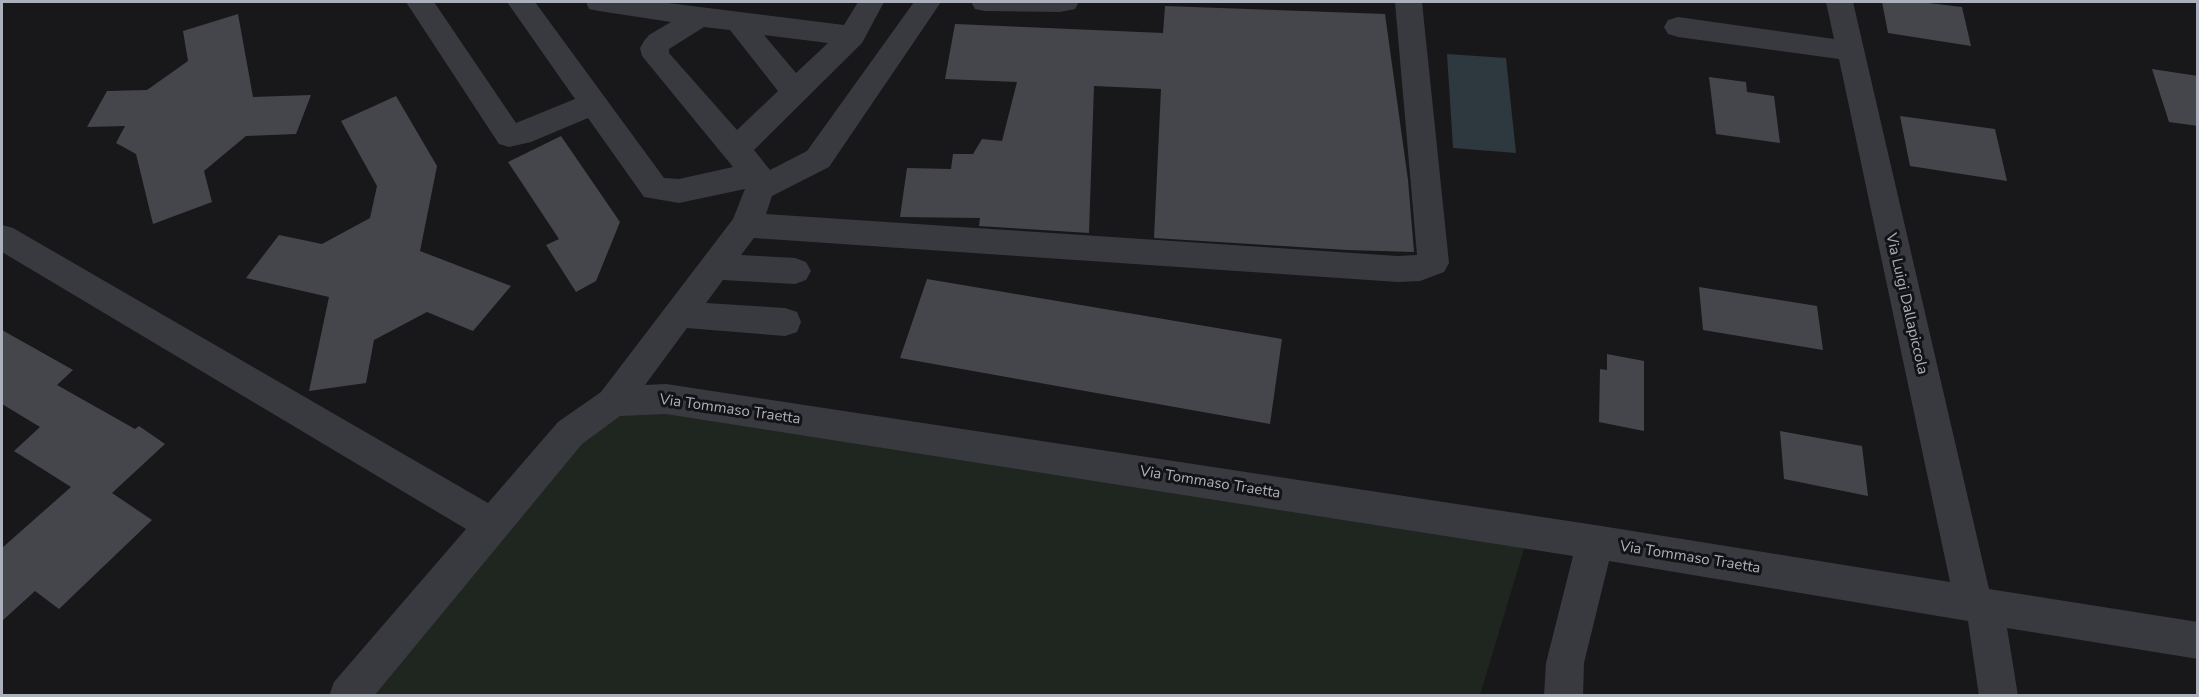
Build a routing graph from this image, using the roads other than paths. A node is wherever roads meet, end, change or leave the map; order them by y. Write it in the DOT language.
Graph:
graph roads {
  1 [pos="420,2"];
  2 [pos="521,2"];
  3 [pos="599,2"];
  4 [pos="871,2"];
  5 [pos="928,2"];
  6 [pos="985,2"];
  7 [pos="1065,2"];
  8 [pos="1409,2"];
  9 [pos="1840,2"];
  10 [pos="700,17"];
  11 [pos="738,21"];
  12 [pos="1678,27"];
  13 [pos="852,36"];
  14 [pos="1850,51"];
  15 [pos="795,92"];
  16 [pos="594,103"];
  17 [pos="736,149"];
  18 [pos="758,181"];
  19 [pos="746,225"];
  20 [pos="2,237"];
  21 [pos="714,267"];
  22 [pos="795,271"];
  23 [pos="677,314"];
  24 [pos="784,321"];
  25 [pos="613,402"];
  26 [pos="492,525"];
  27 [pos="1595,542"];
  28 [pos="1980,606"];
  29 [pos="2198,641"];
  30 [pos="348,696"];
  31 [pos="1563,696"];
  32 [pos="1999,696"];
  1 -- 16 [label="street"];
  2 -- 16 [label="street"];
  3 -- 10 [label="street"];
  4 -- 13 [label="street"];
  5 -- 18 [label="street"];
  6 -- 7 [label="street"];
  8 -- 19 [label="street"];
  9 -- 14 [label="street, Via Luigi Dallapiccola"];
  10 -- 11 [label="street"];
  10 -- 17 [label="street"];
  11 -- 13 [label="street"];
  11 -- 15 [label="street"];
  12 -- 14 [label="street"];
  13 -- 15 [label="street"];
  14 -- 28 [label="street, Via Luigi Dallapiccola"];
  15 -- 17 [label="street"];
  16 -- 18 [label="street"];
  17 -- 18 [label="street"];
  18 -- 19 [label="street"];
  19 -- 21 [label="street"];
  20 -- 26 [label="street"];
  21 -- 22 [label="street"];
  21 -- 23 [label="street"];
  23 -- 24 [label="street"];
  23 -- 25 [label="street"];
  25 -- 26 [label="street"];
  25 -- 27 [label="street, Via Tommaso Traetta"];
  26 -- 30 [label="street"];
  27 -- 28 [label="street, Via Tommaso Traetta"];
  27 -- 31 [label="street"];
  28 -- 29 [label="street, Via Tommaso Traetta"];
  28 -- 32 [label="street, Via Luigi Dallapiccola"];
}
